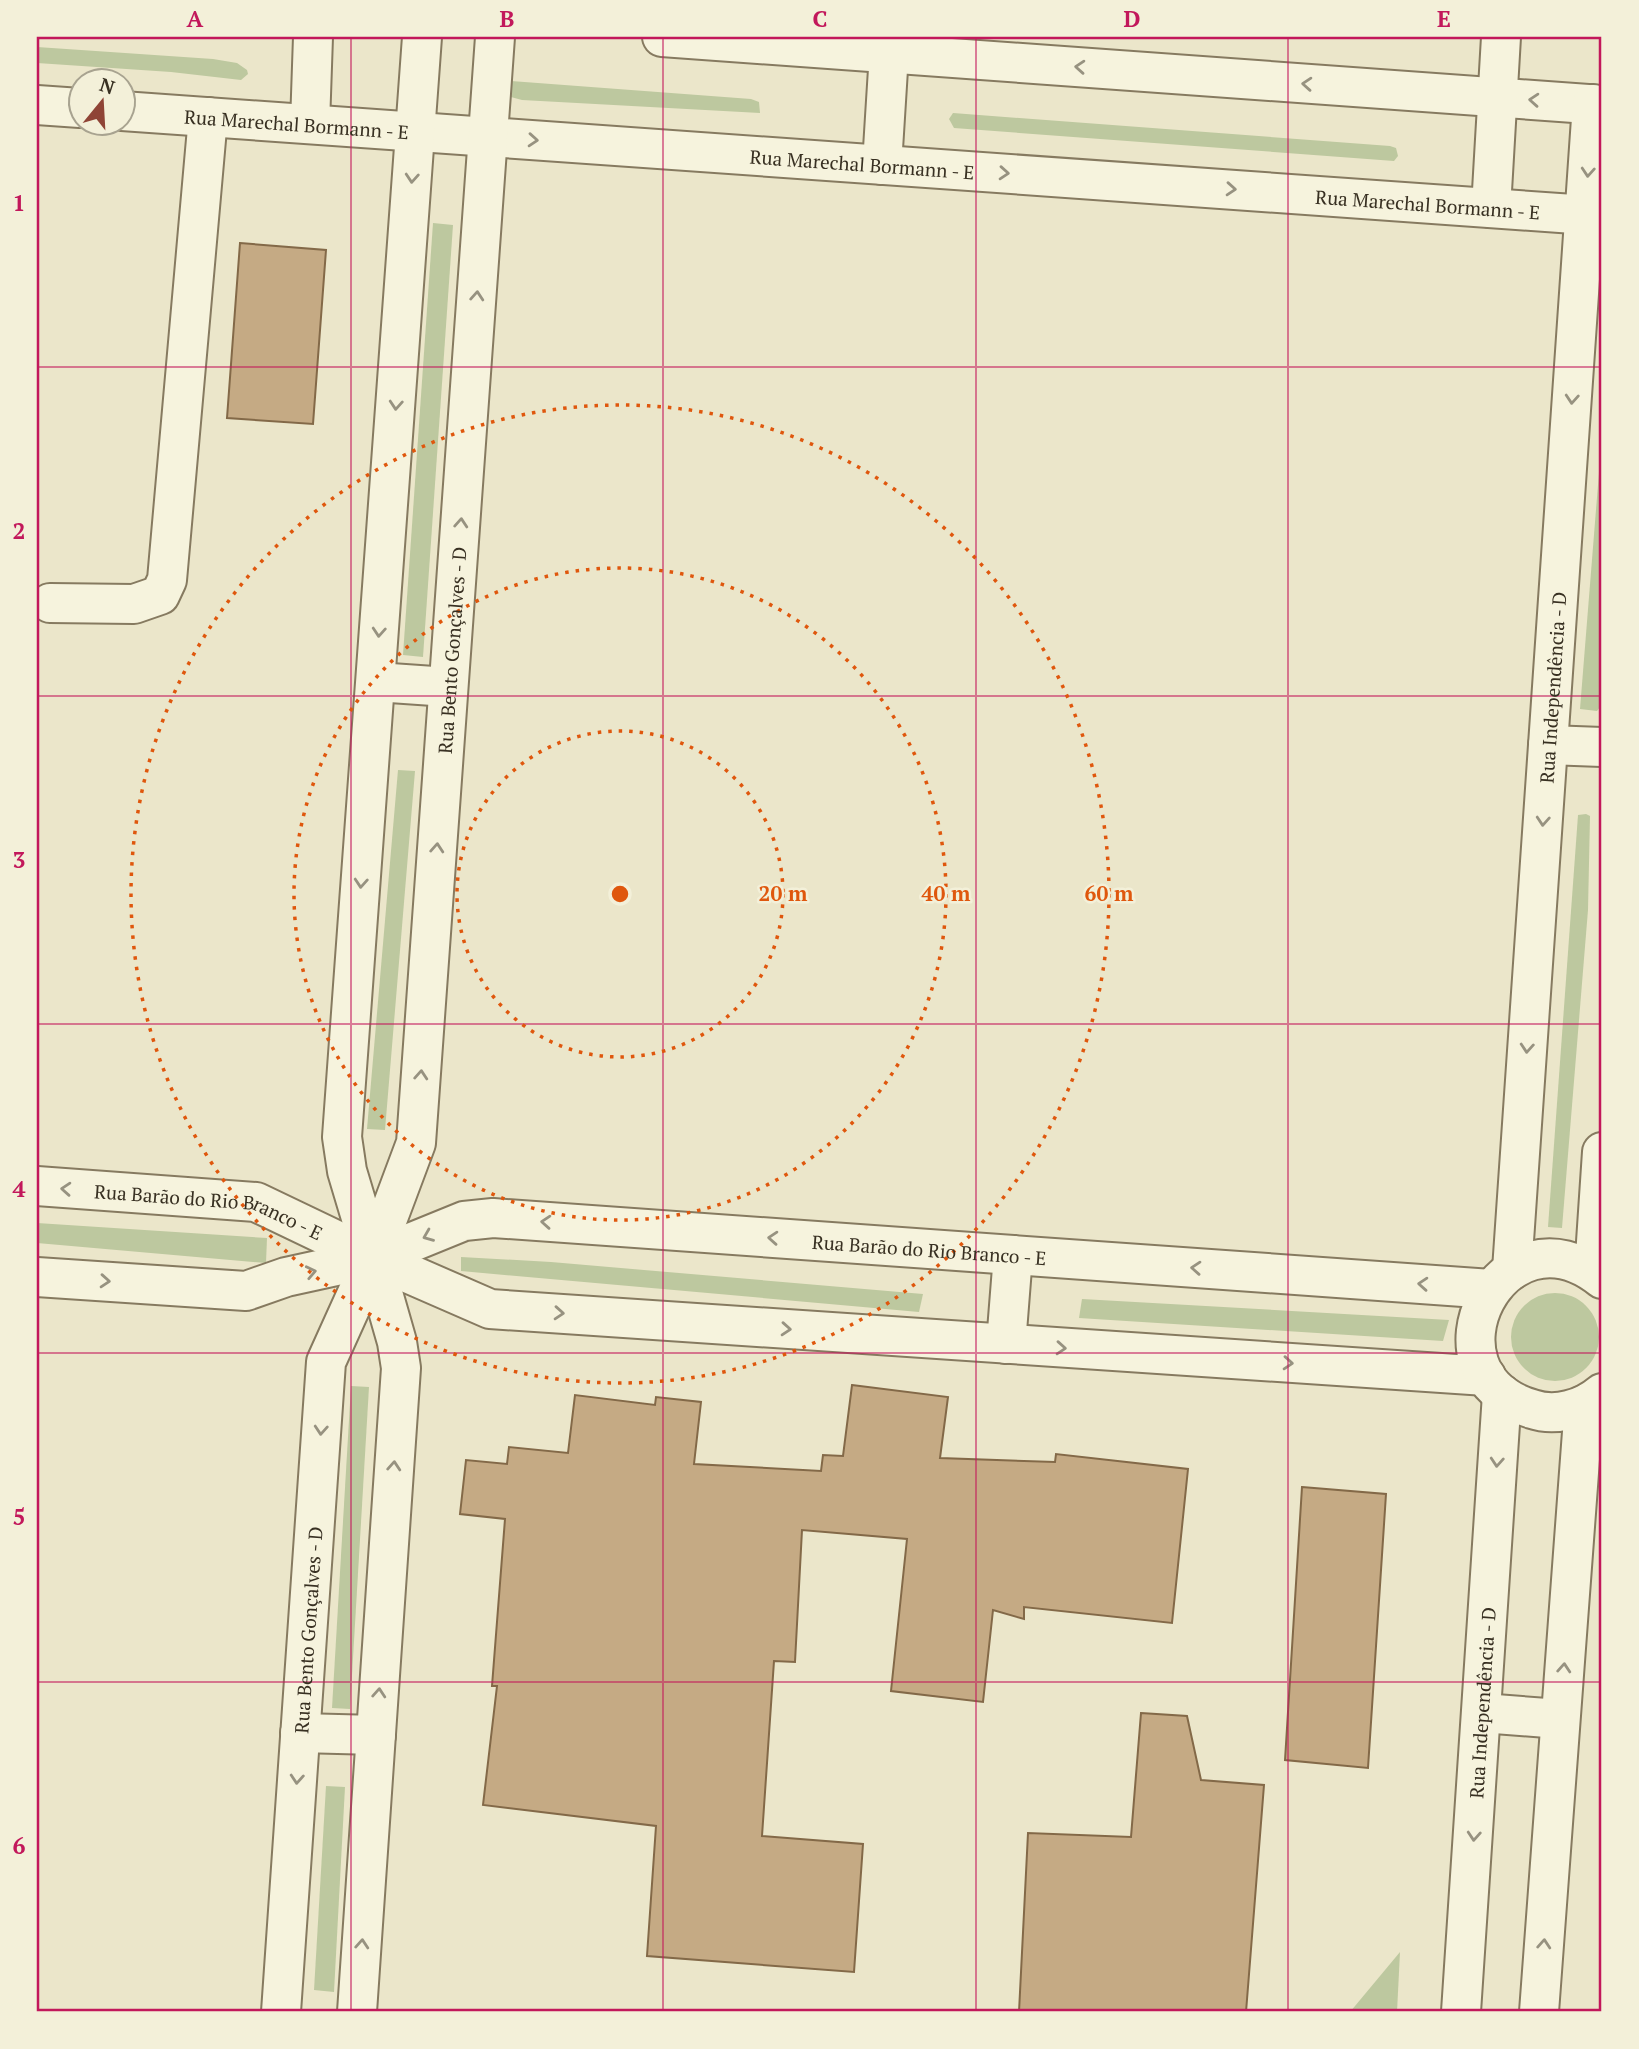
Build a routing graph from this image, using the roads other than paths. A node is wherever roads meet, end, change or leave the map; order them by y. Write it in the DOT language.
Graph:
graph roads {
  1 [pos="313,37"];
  2 [pos="422,37"];
  3 [pos="495,37"];
  4 [pos="662,37"];
  5 [pos="1501,37"];
  6 [pos="890,45"];
  7 [pos="1497,98"];
  8 [pos="1597,104"];
  9 [pos="37,105"];
  10 [pos="66,107"];
  11 [pos="136,112"];
  12 [pos="208,117"];
  13 [pos="310,124"];
  14 [pos="416,132"];
  15 [pos="488,137"];
  16 [pos="883,165"];
  17 [pos="1491,208"];
  18 [pos="1594,215"];
  19 [pos="50,603"];
  20 [pos="376,682"];
  21 [pos="449,687"];
  22 [pos="1548,745"];
  23 [pos="1602,747"];
  24 [pos="1602,1152"];
  25 [pos="37,1186"];
  26 [pos="1013,1255"];
  27 [pos="373,1258"];
  28 [pos="1598,1275"];
  29 [pos="37,1276"];
  30 [pos="1502,1280"];
  31 [pos="1006,1344"];
  32 [pos="1494,1385"];
  33 [pos="1593,1399"];
  34 [pos="1482,1713"];
  35 [pos="1560,1719"];
  36 [pos="300,1733"];
  37 [pos="376,1735"];
  38 [pos="281,2012"];
  39 [pos="357,2012"];
  40 [pos="1461,2012"];
  41 [pos="1539,2012"];
  1 -- 13 [label="street"];
  2 -- 14 [label="street"];
  3 -- 15 [label="street, Rua Bento Gonçalves - D"];
  4 -- 6 [label="street"];
  5 -- 7 [label="street"];
  7 -- 6 [label="street, one-way"];
  6 -- 16 [label="street"];
  8 -- 7 [label="street, one-way"];
  7 -- 17 [label="street"];
  8 -- 18 [label="street, Rua Independência - D, one-way"];
  9 -- 10 [label="street"];
  11 -- 12 [label="street, Rua Marechal Bormann - E"];
  12 -- 13 [label="street, Rua Marechal Bormann - E"];
  12 -- 19 [label="street"];
  13 -- 14 [label="street, Rua Marechal Bormann - E"];
  14 -- 15 [label="street, Rua Marechal Bormann - E"];
  14 -- 20 [label="street, one-way"];
  15 -- 16 [label="street, Rua Marechal Bormann - E, one-way"];
  21 -- 15 [label="street, Rua Bento Gonçalves - D, one-way"];
  16 -- 17 [label="street, Rua Marechal Bormann - E, one-way"];
  17 -- 18 [label="street, Rua Marechal Bormann - E"];
  18 -- 22 [label="street, Rua Independência - D, one-way"];
  20 -- 21 [label="street"];
  20 -- 27 [label="street, one-way"];
  27 -- 21 [label="street, Rua Bento Gonçalves - D, one-way"];
  22 -- 23 [label="street"];
  22 -- 30 [label="street, Rua Independência - D, one-way"];
  24 -- 28 [label="street"];
  27 -- 25 [label="street, Rua Barão do Rio Branco - E, one-way"];
  26 -- 27 [label="street, Rua Barão do Rio Branco - E, one-way"];
  30 -- 26 [label="street, Rua Barão do Rio Branco - E, one-way"];
  26 -- 31 [label="street"];
  29 -- 27 [label="street, Rua Barão do Rio Branco - E, one-way"];
  27 -- 31 [label="street, Rua Barão do Rio Branco - E, one-way"];
  27 -- 36 [label="street, Rua Bento Gonçalves - D, one-way"];
  37 -- 27 [label="street, one-way"];
  28 -- 30 [label="street"];
  30 -- 32 [label="street, Rua Independência - D"];
  31 -- 32 [label="street, Rua Barão do Rio Branco - E, one-way"];
  32 -- 33 [label="street"];
  32 -- 34 [label="street, Rua Independência - D, one-way"];
  35 -- 33 [label="street, one-way"];
  34 -- 35 [label="street"];
  34 -- 40 [label="street, Rua Independência - D, one-way"];
  41 -- 35 [label="street, one-way"];
  36 -- 37 [label="street"];
  36 -- 38 [label="street, Rua Bento Gonçalves - D, one-way"];
  39 -- 37 [label="street, one-way"];
}
